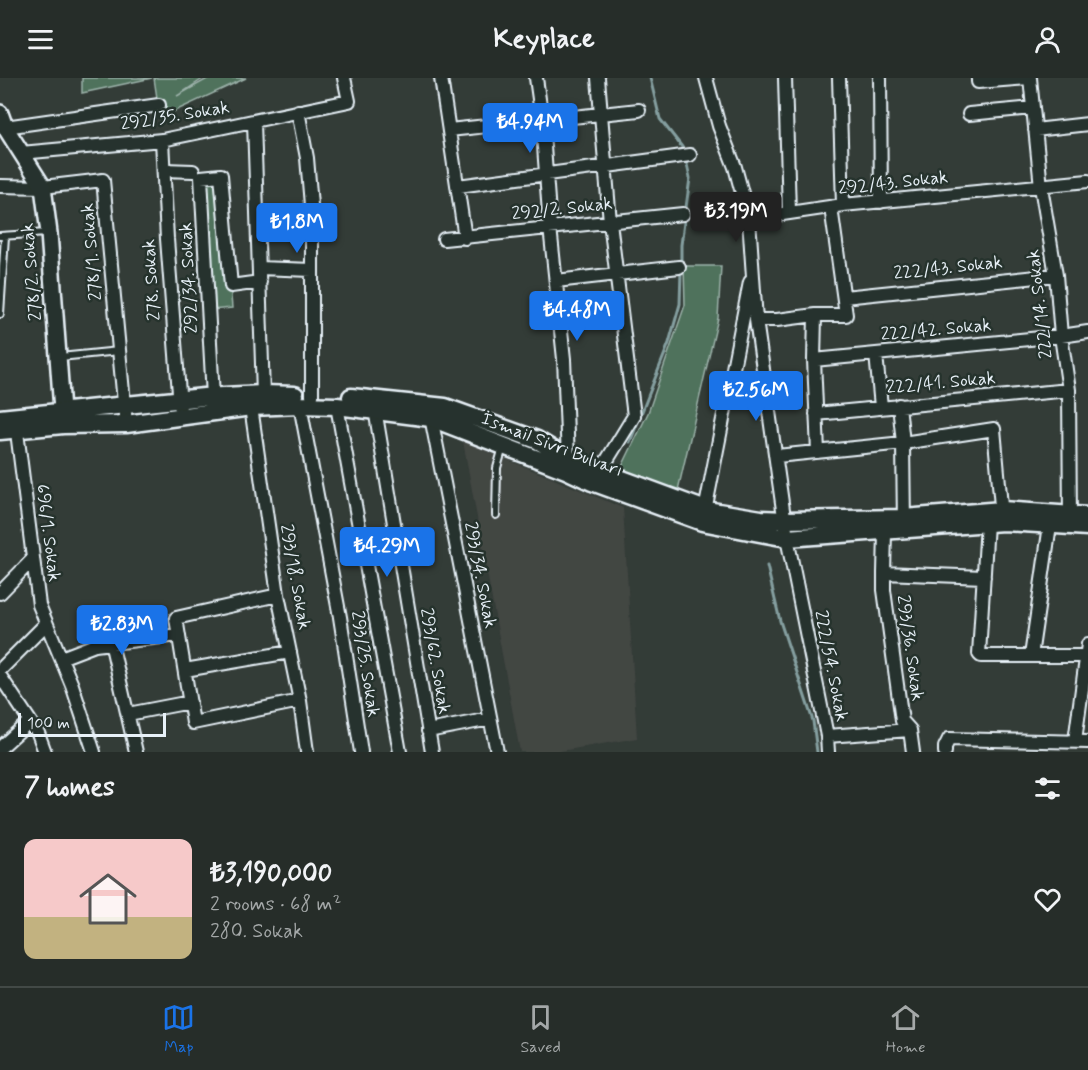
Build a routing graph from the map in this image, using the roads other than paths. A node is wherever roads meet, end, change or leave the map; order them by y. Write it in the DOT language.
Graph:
graph roads {
  1 [pos="344,78"];
  2 [pos="441,78"];
  3 [pos="536,78"];
  4 [pos="598,78"];
  5 [pos="705,78"];
  6 [pos="785,78"];
  7 [pos="839,78"];
  8 [pos="880,78"];
  9 [pos="978,78"];
  10 [pos="1030,78"];
  11 [pos="159,105"];
  12 [pos="1033,108"];
  13 [pos="639,110"];
  14 [pos="298,111"];
  15 [pos="602,113"];
  16 [pos="969,114"];
  17 [pos="3,120"];
  18 [pos="542,120"];
  19 [pos="254,122"];
  20 [pos="1088,124"];
  21 [pos="449,130"];
  22 [pos="1035,130"];
  23 [pos="162,140"];
  24 [pos="21,153"];
  25 [pos="690,155"];
  26 [pos="605,167"];
  27 [pos="164,170"];
  28 [pos="193,171"];
  29 [pos="547,175"];
  30 [pos="1088,181"];
  31 [pos="0,186"];
  32 [pos="458,186"];
  33 [pos="1041,186"];
  34 [pos="43,187"];
  35 [pos="881,202"];
  36 [pos="837,206"];
  37 [pos="789,212"];
  38 [pos="684,214"];
  39 [pos="749,219"];
  40 [pos="610,222"];
  41 [pos="550,227"];
  42 [pos="49,233"];
  43 [pos="3,236"];
  44 [pos="465,238"];
  45 [pos="444,239"];
  46 [pos="753,263"];
  47 [pos="679,267"];
  48 [pos="259,268"];
  49 [pos="312,270"];
  50 [pos="617,275"];
  51 [pos="1056,275"];
  52 [pos="556,281"];
  53 [pos="260,282"];
  54 [pos="844,297"];
  55 [pos="0,314"];
  56 [pos="815,315"];
  57 [pos="756,320"];
  58 [pos="1088,332"];
  59 [pos="1060,336"];
  60 [pos="119,351"];
  61 [pos="876,354"];
  62 [pos="58,357"];
  63 [pos="814,360"];
  64 [pos="1069,390"];
  65 [pos="264,394"];
  66 [pos="213,397"];
  67 [pos="306,400"];
  68 [pos="374,405"];
  69 [pos="899,405"];
  70 [pos="124,406"];
  71 [pos="337,406"];
  72 [pos="251,407"];
  73 [pos="881,407"];
  74 [pos="180,408"];
  75 [pos="430,412"];
  76 [pos="816,414"];
  77 [pos="63,418"];
  78 [pos="126,424"];
  79 [pos="5,427"];
  80 [pos="508,429"];
  81 [pos="903,443"];
  82 [pos="503,446"];
  83 [pos="818,452"];
  84 [pos="777,456"];
  85 [pos="568,459"];
  86 [pos="596,477"];
  87 [pos="496,515"];
  88 [pos="704,516"];
  89 [pos="1088,516"];
  90 [pos="997,518"];
  91 [pos="785,520"];
  92 [pos="1070,521"];
  93 [pos="904,524"];
  94 [pos="1050,525"];
  95 [pos="1088,527"];
  96 [pos="885,532"];
  97 [pos="787,538"];
  98 [pos="32,561"];
  99 [pos="884,573"];
  100 [pos="984,577"];
  101 [pos="0,593"];
  102 [pos="278,595"];
  103 [pos="46,624"];
  104 [pos="179,635"];
  105 [pos="111,642"];
  106 [pos="1087,650"];
  107 [pos="290,652"];
  108 [pos="1031,656"];
  109 [pos="61,658"];
  110 [pos="0,670"];
  111 [pos="185,670"];
  112 [pos="0,676"];
  113 [pos="190,702"];
  114 [pos="300,702"];
  115 [pos="128,714"];
  116 [pos="490,719"];
  117 [pos="30,721"];
  118 [pos="910,730"];
  119 [pos="428,731"];
  120 [pos="827,736"];
  121 [pos="1074,744"];
  122 [pos="0,748"];
  123 [pos="45,752"];
  124 [pos="94,752"];
  125 [pos="136,752"];
  126 [pos="307,752"];
  127 [pos="361,752"];
  128 [pos="400,752"];
  129 [pos="432,752"];
  130 [pos="497,752"];
  131 [pos="828,752"];
  132 [pos="913,752"];
  133 [pos="945,752"];
  1 -- 14 [label="street, 292/35. Sokak"];
  2 -- 21 [label="street"];
  3 -- 18 [label="street"];
  4 -- 15 [label="street"];
  5 -- 39 [label="street"];
  6 -- 37 [label="street"];
  7 -- 36 [label="street"];
  8 -- 35 [label="street"];
  9 -- 10 [label="street"];
  10 -- 12 [label="street, 222/14. Sokak"];
  11 -- 17 [label="street"];
  12 -- 16 [label="street"];
  12 -- 22 [label="street, 222/14. Sokak"];
  13 -- 15 [label="street"];
  14 -- 19 [label="street, 292/35. Sokak"];
  14 -- 49 [label="street, 293/25. Sokak"];
  15 -- 18 [label="street"];
  15 -- 26 [label="street"];
  17 -- 24 [label="street, 278/2. Sokak"];
  18 -- 21 [label="street"];
  18 -- 29 [label="street"];
  19 -- 23 [label="street, 292/35. Sokak"];
  19 -- 48 [label="street"];
  20 -- 22 [label="street"];
  21 -- 32 [label="street"];
  22 -- 33 [label="street, 222/14. Sokak"];
  23 -- 24 [label="street, 292/35. Sokak"];
  23 -- 27 [label="street, 278. Sokak"];
  24 -- 34 [label="street, 278/2. Sokak"];
  25 -- 26 [label="street"];
  26 -- 29 [label="street"];
  26 -- 40 [label="street"];
  27 -- 28 [label="street"];
  27 -- 74 [label="street, 278. Sokak"];
  29 -- 32 [label="street"];
  29 -- 41 [label="street"];
  30 -- 33 [label="street, 292/43. Sokak"];
  31 -- 34 [label="street, 278/1. Sokak"];
  32 -- 44 [label="street"];
  33 -- 35 [label="street, 292/43. Sokak"];
  33 -- 51 [label="street, 222/14. Sokak"];
  34 -- 42 [label="street, 278/2. Sokak"];
  34 -- 60 [label="street, 278/1. Sokak"];
  35 -- 36 [label="street, 292/43. Sokak"];
  36 -- 37 [label="street, 292/43. Sokak"];
  36 -- 54 [label="street"];
  37 -- 39 [label="street, 292/43. Sokak"];
  38 -- 40 [label="street, 292/2. Sokak"];
  39 -- 46 [label="street"];
  40 -- 41 [label="street, 292/2. Sokak"];
  40 -- 50 [label="street"];
  41 -- 44 [label="street, 292/2. Sokak"];
  41 -- 52 [label="street"];
  42 -- 43 [label="lane"];
  42 -- 62 [label="street, 278/2. Sokak"];
  43 -- 55 [label="lane"];
  44 -- 45 [label="street, 292/2. Sokak"];
  46 -- 57 [label="street, 222/54. Sokak"];
  46 -- 88 [label="street"];
  47 -- 50 [label="street"];
  48 -- 49 [label="street"];
  48 -- 53 [label="street"];
  49 -- 67 [label="street, 293/25. Sokak"];
  50 -- 52 [label="street"];
  50 -- 86 [label="street"];
  51 -- 54 [label="street, 222/43. Sokak"];
  51 -- 59 [label="street, 222/14. Sokak"];
  52 -- 85 [label="street"];
  53 -- 65 [label="street"];
  53 -- 66 [label="street, 292/34. Sokak"];
  54 -- 56 [label="street"];
  56 -- 57 [label="street"];
  56 -- 63 [label="street"];
  57 -- 84 [label="street, 222/54. Sokak"];
  58 -- 59 [label="street, 222/42. Sokak"];
  59 -- 61 [label="street, 222/42. Sokak"];
  59 -- 64 [label="street, 222/14. Sokak"];
  60 -- 62 [label="lane"];
  60 -- 70 [label="street, 278/1. Sokak"];
  61 -- 63 [label="street, 222/42. Sokak"];
  61 -- 73 [label="street"];
  62 -- 77 [label="street, 278/2. Sokak"];
  63 -- 76 [label="street"];
  64 -- 69 [label="street, 222/41. Sokak"];
  64 -- 92 [label="street, 222/14. Sokak"];
  65 -- 66 [label="main road, İsmail Sivri Bulvarı"];
  65 -- 67 [label="main road, İsmail Sivri Bulvarı"];
  66 -- 74 [label="main road, İsmail Sivri Bulvarı"];
  67 -- 68 [label="main road, İsmail Sivri Bulvarı"];
  67 -- 71 [label="main road, İsmail Sivri Bulvarı"];
  67 -- 72 [label="main road, İsmail Sivri Bulvarı"];
  67 -- 127 [label="street, 293/25. Sokak"];
  68 -- 71 [label="main road, İsmail Sivri Bulvarı"];
  68 -- 75 [label="main road, İsmail Sivri Bulvarı"];
  68 -- 119 [label="street, 293/62. Sokak"];
  69 -- 73 [label="street, 222/41. Sokak"];
  69 -- 81 [label="street"];
  70 -- 74 [label="main road, İsmail Sivri Bulvarı"];
  70 -- 77 [label="main road, İsmail Sivri Bulvarı"];
  70 -- 78 [label="street, 278/1. Sokak"];
  71 -- 128 [label="street"];
  72 -- 74 [label="main road, İsmail Sivri Bulvarı"];
  72 -- 102 [label="street, 293/18. Sokak"];
  73 -- 76 [label="street, 222/41. Sokak"];
  74 -- 78 [label="main road, İsmail Sivri Bulvarı"];
  75 -- 80 [label="main road, İsmail Sivri Bulvarı"];
  75 -- 82 [label="main road, İsmail Sivri Bulvarı"];
  75 -- 116 [label="street, 293/34. Sokak"];
  76 -- 83 [label="street"];
  77 -- 78 [label="main road, İsmail Sivri Bulvarı"];
  77 -- 79 [label="main road, İsmail Sivri Bulvarı"];
  79 -- 98 [label="street, 696/1. Sokak"];
  80 -- 82 [label="lane"];
  80 -- 85 [label="main road, İsmail Sivri Bulvarı"];
  81 -- 83 [label="street"];
  81 -- 90 [label="street"];
  81 -- 93 [label="street"];
  82 -- 86 [label="main road, İsmail Sivri Bulvarı"];
  82 -- 87 [label="lane"];
  83 -- 84 [label="street"];
  84 -- 91 [label="street, 222/54. Sokak"];
  85 -- 86 [label="main road, İsmail Sivri Bulvarı"];
  86 -- 88 [label="main road, İsmail Sivri Bulvarı"];
  88 -- 91 [label="main road, İsmail Sivri Bulvarı"];
  88 -- 97 [label="main road, İsmail Sivri Bulvarı"];
  89 -- 92 [label="main road, İsmail Sivri Bulvarı"];
  90 -- 92 [label="main road, İsmail Sivri Bulvarı"];
  90 -- 93 [label="main road, İsmail Sivri Bulvarı"];
  90 -- 94 [label="main road, İsmail Sivri Bulvarı"];
  90 -- 100 [label="street"];
  91 -- 93 [label="main road, İsmail Sivri Bulvarı"];
  91 -- 97 [label="street, 222/54. Sokak"];
  92 -- 94 [label="main road, İsmail Sivri Bulvarı"];
  92 -- 95 [label="main road, İsmail Sivri Bulvarı"];
  93 -- 96 [label="main road, İsmail Sivri Bulvarı"];
  94 -- 108 [label="street"];
  96 -- 97 [label="main road, İsmail Sivri Bulvarı"];
  96 -- 99 [label="street"];
  97 -- 120 [label="street, 222/54. Sokak"];
  98 -- 101 [label="street"];
  98 -- 103 [label="street, 696/1. Sokak"];
  99 -- 100 [label="street, 293/36. Sokak"];
  99 -- 118 [label="street, 293/36. Sokak"];
  100 -- 108 [label="street"];
  102 -- 104 [label="street"];
  102 -- 107 [label="street, 293/18. Sokak"];
  103 -- 109 [label="street, 696/1. Sokak"];
  103 -- 110 [label="street"];
  104 -- 105 [label="street"];
  104 -- 111 [label="street"];
  105 -- 109 [label="street"];
  105 -- 115 [label="street"];
  106 -- 108 [label="street"];
  106 -- 121 [label="street"];
  107 -- 111 [label="street"];
  107 -- 114 [label="street, 293/18. Sokak"];
  109 -- 124 [label="street, 696/1. Sokak"];
  111 -- 113 [label="street"];
  112 -- 117 [label="street"];
  113 -- 114 [label="street"];
  113 -- 115 [label="street"];
  114 -- 126 [label="street, 293/18. Sokak"];
  115 -- 125 [label="street"];
  116 -- 119 [label="street"];
  116 -- 130 [label="street, 293/34. Sokak"];
  117 -- 122 [label="street"];
  117 -- 123 [label="street"];
  118 -- 120 [label="street, 222/54. Sokak"];
  118 -- 132 [label="street, 293/36. Sokak"];
  119 -- 129 [label="street, 293/62. Sokak"];
  120 -- 131 [label="street"];
  121 -- 133 [label="street"];
}
